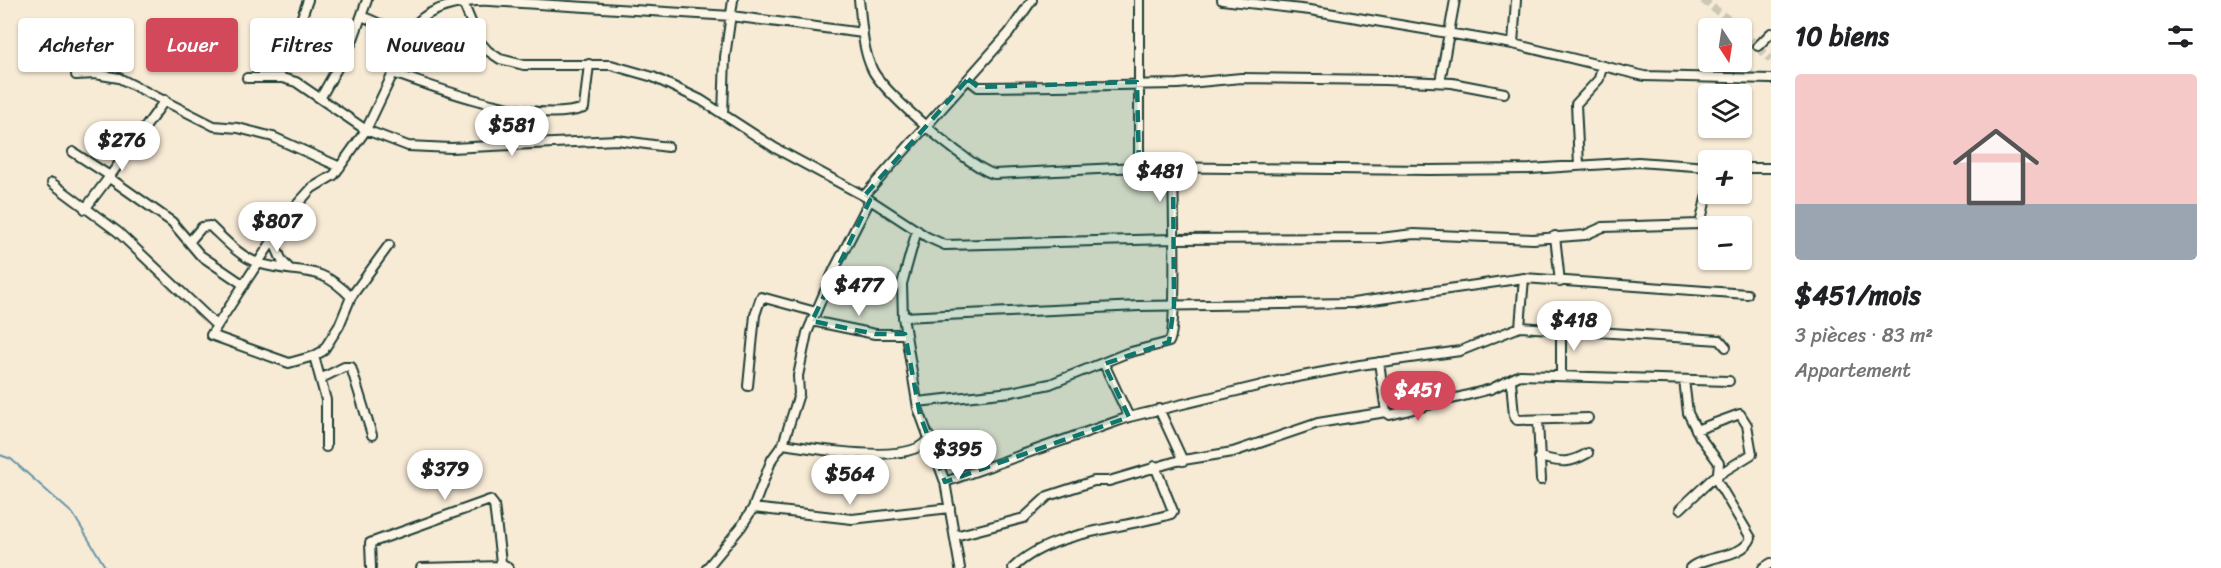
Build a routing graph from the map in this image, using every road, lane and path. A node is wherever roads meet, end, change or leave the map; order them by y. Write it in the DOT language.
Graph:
graph roads {
  1 [pos="308,0"];
  2 [pos="367,0"];
  3 [pos="733,0"];
  4 [pos="859,0"];
  5 [pos="1032,0"];
  6 [pos="1139,0"];
  7 [pos="1222,0"];
  8 [pos="1455,0"];
  9 [pos="1516,0"];
  10 [pos="464,2"];
  11 [pos="552,3"];
  12 [pos="362,16"];
  13 [pos="731,16"];
  14 [pos="301,18"];
  15 [pos="367,18"];
  16 [pos="421,18"];
  17 [pos="863,33"];
  18 [pos="1771,33"];
  19 [pos="1450,34"];
  20 [pos="1514,44"];
  21 [pos="1758,46"];
  22 [pos="589,64"];
  23 [pos="1602,66"];
  24 [pos="393,73"];
  25 [pos="76,75"];
  26 [pos="247,78"];
  27 [pos="968,79"];
  28 [pos="1771,79"];
  29 [pos="1137,82"];
  30 [pos="1440,82"];
  31 [pos="1504,93"];
  32 [pos="321,97"];
  33 [pos="165,100"];
  34 [pos="723,114"];
  35 [pos="925,124"];
  36 [pos="366,129"];
  37 [pos="668,147"];
  38 [pos="73,152"];
  39 [pos="1579,165"];
  40 [pos="1698,165"];
  41 [pos="340,166"];
  42 [pos="1139,167"];
  43 [pos="1173,168"];
  44 [pos="1752,168"];
  45 [pos="1771,168"];
  46 [pos="110,176"];
  47 [pos="52,183"];
  48 [pos="867,198"];
  49 [pos="1705,204"];
  50 [pos="86,209"];
  51 [pos="917,231"];
  52 [pos="1555,236"];
  53 [pos="1172,239"];
  54 [pos="273,240"];
  55 [pos="190,241"];
  56 [pos="389,245"];
  57 [pos="258,263"];
  58 [pos="290,269"];
  59 [pos="1524,278"];
  60 [pos="1560,282"];
  61 [pos="244,285"];
  62 [pos="1748,294"];
  63 [pos="351,297"];
  64 [pos="1174,306"];
  65 [pos="816,312"];
  66 [pos="903,317"];
  67 [pos="812,321"];
  68 [pos="217,326"];
  69 [pos="1520,327"];
  70 [pos="1561,330"];
  71 [pos="905,334"];
  72 [pos="1726,347"];
  73 [pos="314,356"];
  74 [pos="1379,362"];
  75 [pos="1104,364"];
  76 [pos="1561,375"];
  77 [pos="321,378"];
  78 [pos="1684,380"];
  79 [pos="1511,381"];
  80 [pos="1729,381"];
  81 [pos="748,386"];
  82 [pos="917,402"];
  83 [pos="1159,409"];
  84 [pos="1386,412"];
  85 [pos="1129,417"];
  86 [pos="1588,418"];
  87 [pos="1538,421"];
  88 [pos="1696,430"];
  89 [pos="372,435"];
  90 [pos="929,436"];
  91 [pos="783,444"];
  92 [pos="326,447"];
  93 [pos="1588,453"];
  94 [pos="1539,457"];
  95 [pos="1183,461"];
  96 [pos="1155,466"];
  97 [pos="1717,475"];
  98 [pos="1541,480"];
  99 [pos="945,482"];
  100 [pos="753,508"];
  101 [pos="950,508"];
  102 [pos="1680,509"];
  103 [pos="955,536"];
  104 [pos="1771,563"];
  105 [pos="505,567"];
  106 [pos="371,568"];
  107 [pos="421,568"];
  108 [pos="707,568"];
  109 [pos="960,568"];
  110 [pos="1013,568"];
  111 [pos="1690,568"];
  112 [pos="1763,568"];
  1 -- 14 [label="street"];
  2 -- 12 [label="street"];
  3 -- 13 [label="street"];
  4 -- 17 [label="street"];
  5 -- 27 [label="street"];
  6 -- 29 [label="street"];
  7 -- 19 [label="street"];
  8 -- 19 [label="street"];
  9 -- 20 [label="street"];
  10 -- 11 [label="street"];
  10 -- 16 [label="street"];
  10 -- 22 [label="street"];
  11 -- 13 [label="street"];
  12 -- 15 [label="street"];
  12 -- 32 [label="street"];
  13 -- 17 [label="street"];
  13 -- 34 [label="street"];
  17 -- 35 [label="street"];
  18 -- 21 [label="street"];
  19 -- 20 [label="street"];
  19 -- 30 [label="street"];
  20 -- 23 [label="street"];
  22 -- 24 [label="street"];
  22 -- 34 [label="street"];
  23 -- 28 [label="street"];
  23 -- 39 [label="street"];
  24 -- 36 [label="street"];
  25 -- 33 [label="street"];
  26 -- 32 [label="street"];
  27 -- 29 [label="street"];
  27 -- 35 [label="street"];
  29 -- 30 [label="street"];
  29 -- 42 [label="street"];
  30 -- 31 [label="street"];
  32 -- 36 [label="street"];
  33 -- 41 [label="street"];
  33 -- 46 [label="street"];
  34 -- 48 [label="street"];
  35 -- 42 [label="street"];
  35 -- 48 [label="street"];
  36 -- 37 [label="street"];
  36 -- 41 [label="street"];
  38 -- 46 [label="street"];
  39 -- 40 [label="street"];
  39 -- 43 [label="street"];
  41 -- 54 [label="street"];
  42 -- 43 [label="street"];
  43 -- 53 [label="street"];
  44 -- 45 [label="street"];
  46 -- 50 [label="street"];
  46 -- 55 [label="street"];
  47 -- 50 [label="street"];
  48 -- 51 [label="street"];
  48 -- 65 [label="street"];
  49 -- 52 [label="street"];
  50 -- 68 [label="street"];
  51 -- 53 [label="street"];
  51 -- 66 [label="street"];
  52 -- 53 [label="street"];
  52 -- 60 [label="street"];
  53 -- 64 [label="street"];
  54 -- 57 [label="street"];
  54 -- 58 [label="street"];
  55 -- 57 [label="street"];
  55 -- 61 [label="street"];
  56 -- 63 [label="street"];
  57 -- 58 [label="street"];
  57 -- 61 [label="street"];
  58 -- 63 [label="street"];
  59 -- 60 [label="street"];
  59 -- 64 [label="street"];
  59 -- 69 [label="street"];
  60 -- 62 [label="street"];
  61 -- 68 [label="street"];
  63 -- 73 [label="street"];
  64 -- 66 [label="street"];
  64 -- 75 [label="street"];
  65 -- 67 [label="street"];
  65 -- 81 [label="street"];
  66 -- 71 [label="street"];
  67 -- 71 [label="street"];
  67 -- 91 [label="street"];
  68 -- 73 [label="street"];
  69 -- 70 [label="street"];
  69 -- 74 [label="street"];
  70 -- 72 [label="street"];
  70 -- 76 [label="street"];
  71 -- 82 [label="street"];
  73 -- 77 [label="street"];
  74 -- 83 [label="street"];
  74 -- 84 [label="street"];
  75 -- 82 [label="street"];
  75 -- 85 [label="street"];
  76 -- 78 [label="street"];
  76 -- 79 [label="street"];
  77 -- 89 [label="street"];
  77 -- 92 [label="street"];
  78 -- 80 [label="street"];
  78 -- 88 [label="street"];
  79 -- 84 [label="street"];
  79 -- 87 [label="street"];
  82 -- 90 [label="street"];
  83 -- 85 [label="street"];
  83 -- 95 [label="street"];
  84 -- 95 [label="street"];
  85 -- 99 [label="street"];
  86 -- 87 [label="street"];
  87 -- 94 [label="street"];
  88 -- 97 [label="street"];
  88 -- 97 [label="street"];
  90 -- 91 [label="street"];
  90 -- 99 [label="street"];
  91 -- 100 [label="street"];
  93 -- 94 [label="street"];
  94 -- 98 [label="street"];
  95 -- 96 [label="street"];
  96 -- 103 [label="street"];
  96 -- 110 [label="street"];
  97 -- 102 [label="street"];
  97 -- 111 [label="street"];
  99 -- 101 [label="street"];
  100 -- 101 [label="street"];
  100 -- 108 [label="street"];
  101 -- 103 [label="street"];
  103 -- 109 [label="street"];
  104 -- 112 [label="street"];
  105 -- 106 [label="street"];
  105 -- 107 [label="street"];
}
